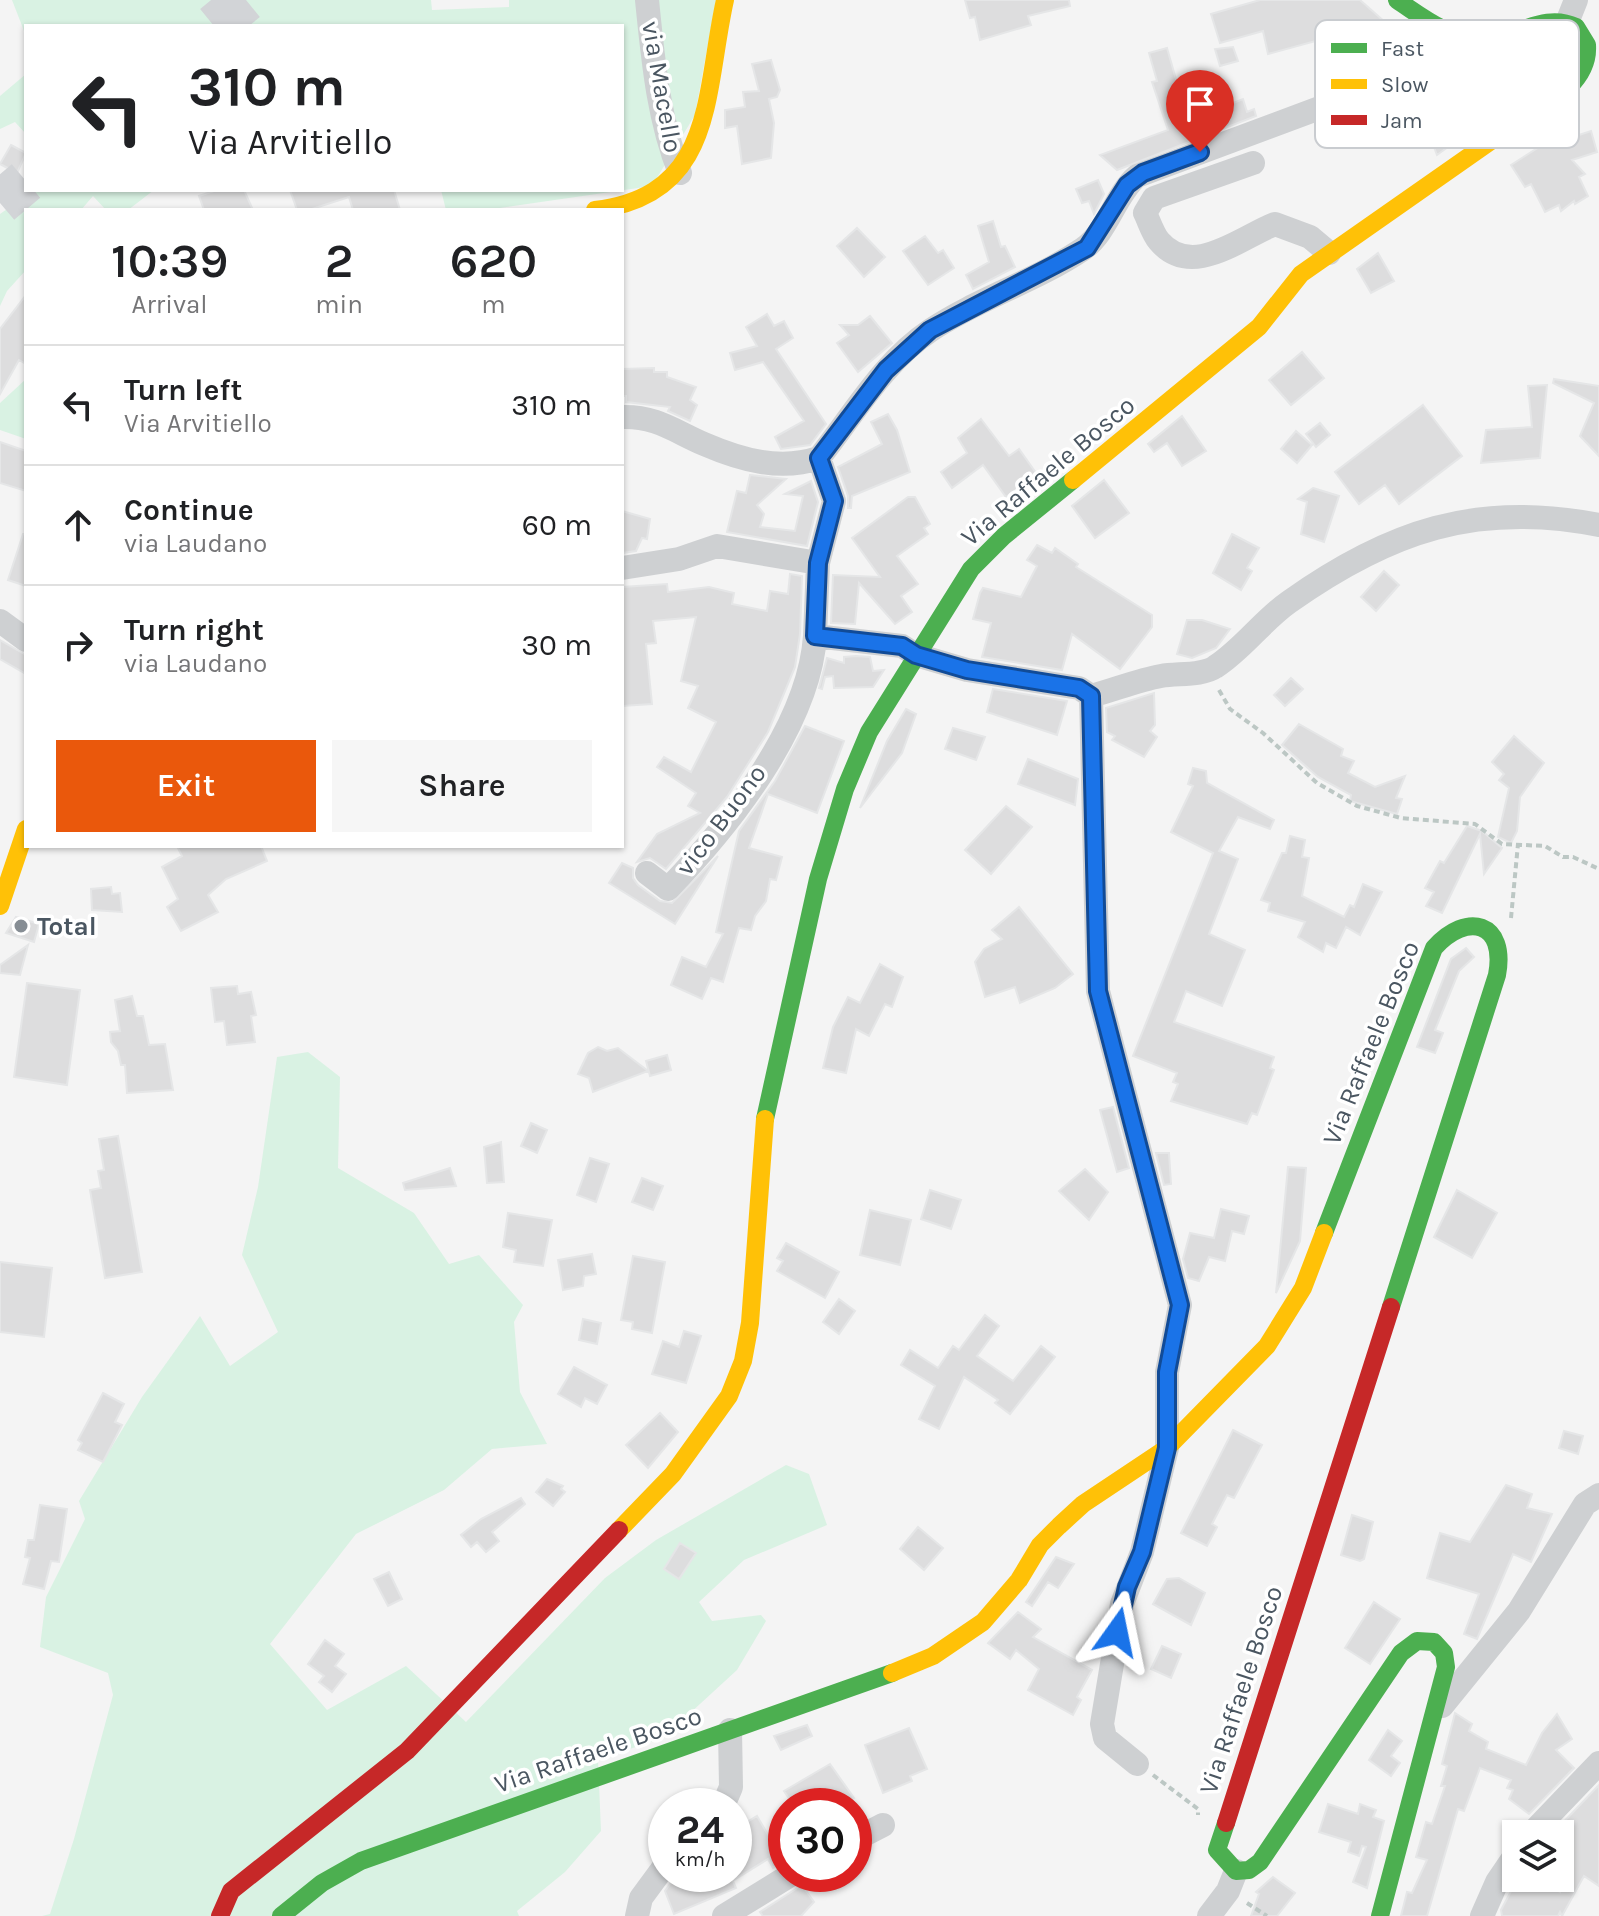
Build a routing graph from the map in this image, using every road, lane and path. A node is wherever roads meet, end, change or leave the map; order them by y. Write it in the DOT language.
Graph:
graph roads {
  1 [pos="647,0"];
  2 [pos="725,0"];
  3 [pos="1397,0"];
  4 [pos="1572,10"];
  5 [pos="1430,20"];
  6 [pos="1533,20"];
  7 [pos="1579,26"];
  8 [pos="1579,76"];
  9 [pos="1315,110"];
  10 [pos="1481,148"];
  11 [pos="1253,163"];
  12 [pos="680,173"];
  13 [pos="607,208"];
  14 [pos="1329,253"];
  15 [pos="624,417"];
  16 [pos="819,458"];
  17 [pos="1599,525"];
  18 [pos="818,563"];
  19 [pos="624,568"];
  20 [pos="0,621"];
  21 [pos="815,636"];
  22 [pos="24,639"];
  23 [pos="916,655"];
  24 [pos="1214,669"];
  25 [pos="1091,696"];
  26 [pos="24,835"];
  27 [pos="1518,844"];
  28 [pos="1599,869"];
  29 [pos="647,873"];
  30 [pos="0,906"];
  31 [pos="1492,935"];
  32 [pos="1167,1448"];
  33 [pos="1599,1495"];
  34 [pos="1433,1718"];
  35 [pos="730,1730"];
  36 [pos="1599,1763"];
  37 [pos="1137,1764"];
  38 [pos="731,1788"];
  39 [pos="1198,1819"];
  40 [pos="1544,1820"];
  41 [pos="883,1825"];
  42 [pos="872,1831"];
  43 [pos="1502,1875"];
  44 [pos="1227,1882"];
  45 [pos="648,1888"];
  46 [pos="768,1889"];
  47 [pos="220,1916"];
  48 [pos="281,1916"];
  49 [pos="637,1916"];
  50 [pos="724,1916"];
  51 [pos="1209,1916"];
  52 [pos="1380,1916"];
  53 [pos="1482,1916"];
  1 -- 12 [label="street, via Macello"];
  2 -- 12 [label="street"];
  3 -- 5 [label="street, Via Raffaele Bosco"];
  4 -- 6 [label="street, Via Raffaele Bosco"];
  7 -- 8 [label="street, Via Raffaele Bosco"];
  9 -- 16 [label="street"];
  10 -- 14 [label="street, Via Raffaele Bosco"];
  11 -- 14 [label="street"];
  12 -- 13 [label="street"];
  14 -- 23 [label="street, Via Raffaele Bosco"];
  15 -- 16 [label="street"];
  16 -- 18 [label="street"];
  17 -- 24 [label="street"];
  18 -- 19 [label="street"];
  18 -- 21 [label="street"];
  20 -- 22 [label="street"];
  21 -- 23 [label="street"];
  21 -- 29 [label="street, vico Buono"];
  23 -- 25 [label="street"];
  23 -- 47 [label="street, Via Raffaele Bosco"];
  24 -- 25 [label="street"];
  24 -- 27 [label="path"];
  25 -- 32 [label="street"];
  26 -- 30 [label="street"];
  27 -- 28 [label="path"];
  27 -- 31 [label="path"];
  31 -- 32 [label="street, Via Raffaele Bosco"];
  31 -- 44 [label="street, Via Raffaele Bosco"];
  32 -- 35 [label="street, Via Raffaele Bosco"];
  32 -- 37 [label="street"];
  33 -- 34 [label="street"];
  34 -- 44 [label="street"];
  34 -- 52 [label="street"];
  35 -- 38 [label="street"];
  35 -- 48 [label="street, Via Raffaele Bosco"];
  36 -- 40 [label="street"];
  37 -- 39 [label="path"];
  41 -- 42 [label="street"];
  43 -- 53 [label="street"];
  44 -- 51 [label="street"];
  45 -- 49 [label="street"];
  46 -- 50 [label="street"];
}
